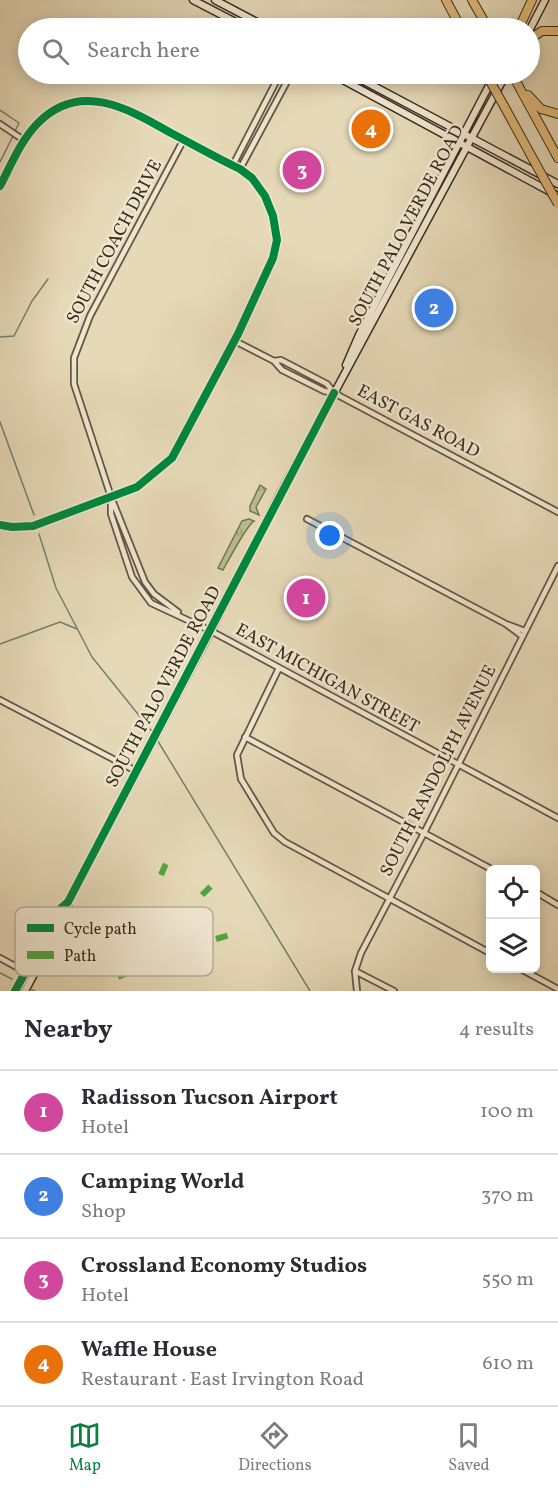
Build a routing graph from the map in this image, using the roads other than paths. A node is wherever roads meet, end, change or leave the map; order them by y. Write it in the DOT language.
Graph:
graph roads {
  1 [pos="193,0"];
  2 [pos="214,0"];
  3 [pos="446,0"];
  4 [pos="473,0"];
  5 [pos="533,0"];
  6 [pos="544,0"];
  7 [pos="227,18"];
  8 [pos="248,18"];
  9 [pos="456,18"];
  10 [pos="483,18"];
  11 [pos="524,18"];
  12 [pos="535,18"];
  13 [pos="558,31"];
  14 [pos="540,32"];
  15 [pos="275,84"];
  16 [pos="286,84"];
  17 [pos="351,84"];
  18 [pos="370,84"];
  19 [pos="490,84"];
  20 [pos="492,84"];
  21 [pos="501,84"];
  22 [pos="520,84"];
  23 [pos="521,84"];
  24 [pos="558,114"];
  25 [pos="0,123"];
  26 [pos="251,129"];
  27 [pos="462,134"];
  28 [pos="472,138"];
  29 [pos="184,140"];
  30 [pos="25,141"];
  31 [pos="458,142"];
  32 [pos="467,147"];
  33 [pos="558,158"];
  34 [pos="232,165"];
  35 [pos="240,169"];
  36 [pos="558,184"];
  37 [pos="0,186"];
  38 [pos="558,196"];
  39 [pos="558,204"];
  40 [pos="391,273"];
  41 [pos="376,317"];
  42 [pos="235,341"];
  43 [pos="274,361"];
  44 [pos="334,393"];
  45 [pos="111,497"];
  46 [pos="558,512"];
  47 [pos="308,519"];
  48 [pos="0,525"];
  49 [pos="558,566"];
  50 [pos="148,586"];
  51 [pos="140,591"];
  52 [pos="182,616"];
  53 [pos="211,631"];
  54 [pos="523,633"];
  55 [pos="279,668"];
  56 [pos="0,700"];
  57 [pos="245,737"];
  58 [pos="458,766"];
  59 [pos="136,771"];
  60 [pos="558,818"];
  61 [pos="424,833"];
  62 [pos="486,866"];
  63 [pos="540,894"];
  64 [pos="390,899"];
  65 [pos="68,902"];
  66 [pos="558,904"];
  67 [pos="62,907"];
  68 [pos="68,907"];
  69 [pos="486,951"];
  70 [pos="0,958"];
  71 [pos="15,966"];
  72 [pos="355,971"];
  73 [pos="527,973"];
  74 [pos="23,976"];
  75 [pos="33,976"];
  76 [pos="558,989"];
  77 [pos="15,991"];
  78 [pos="25,991"];
  79 [pos="357,991"];
  80 [pos="394,991"];
  1 -- 7 [label="main road"];
  2 -- 8 [label="main road"];
  3 -- 9 [label="highway"];
  4 -- 10 [label="highway"];
  5 -- 11 [label="highway"];
  6 -- 12 [label="main road"];
  13 -- 14 [label="highway"];
  15 -- 26 [label="street"];
  16 -- 35 [label="street"];
  17 -- 31 [label="main road"];
  18 -- 27 [label="main road"];
  19 -- 27 [label="main road, SOUTH PALO VERDE ROAD"];
  20 -- 39 [label="highway, bridge"];
  21 -- 28 [label="main road, SOUTH PALO VERDE ROAD"];
  22 -- 33 [label="highway"];
  23 -- 24 [label="highway"];
  25 -- 30 [label="street"];
  26 -- 34 [label="street"];
  26 -- 35 [label="street"];
  27 -- 28 [label="main road"];
  27 -- 31 [label="main road, SOUTH PALO VERDE ROAD"];
  28 -- 32 [label="main road, SOUTH PALO VERDE ROAD"];
  28 -- 36 [label="main road"];
  29 -- 30 [label="street"];
  29 -- 34 [label="street"];
  29 -- 45 [label="street, SOUTH COACH DRIVE"];
  30 -- 37 [label="street"];
  31 -- 32 [label="main road"];
  31 -- 40 [label="main road, SOUTH PALO VERDE ROAD"];
  32 -- 38 [label="main road"];
  32 -- 41 [label="main road, SOUTH PALO VERDE ROAD"];
  34 -- 35 [label="street"];
  35 -- 42 [label="street"];
  40 -- 41 [label="main road"];
  40 -- 44 [label="main road, SOUTH PALO VERDE ROAD"];
  41 -- 44 [label="main road, SOUTH PALO VERDE ROAD"];
  42 -- 43 [label="street, EAST GAS ROAD"];
  42 -- 45 [label="street"];
  43 -- 44 [label="street, EAST GAS ROAD"];
  43 -- 44 [label="street"];
  44 -- 46 [label="street, EAST GAS ROAD"];
  44 -- 53 [label="main road, SOUTH PALO VERDE ROAD"];
  45 -- 48 [label="street"];
  45 -- 50 [label="street, SOUTH COACH DRIVE"];
  45 -- 51 [label="street, SOUTH COACH DRIVE"];
  47 -- 54 [label="street"];
  49 -- 54 [label="street, SOUTH RANDOLPH AVENUE"];
  50 -- 51 [label="street"];
  50 -- 52 [label="street, SOUTH COACH DRIVE"];
  51 -- 52 [label="street, SOUTH COACH DRIVE"];
  52 -- 53 [label="street, SOUTH COACH DRIVE"];
  53 -- 55 [label="street, EAST MICHIGAN STREET"];
  53 -- 59 [label="main road, SOUTH PALO VERDE ROAD"];
  54 -- 58 [label="street, SOUTH RANDOLPH AVENUE"];
  55 -- 57 [label="street"];
  55 -- 58 [label="street, EAST MICHIGAN STREET"];
  56 -- 59 [label="street"];
  57 -- 61 [label="street"];
  57 -- 64 [label="street"];
  58 -- 60 [label="street, EAST MICHIGAN STREET"];
  58 -- 61 [label="street, SOUTH RANDOLPH AVENUE"];
  59 -- 65 [label="main road, SOUTH PALO VERDE ROAD"];
  61 -- 62 [label="street"];
  61 -- 64 [label="street, SOUTH RANDOLPH AVENUE"];
  63 -- 66 [label="street"];
  64 -- 69 [label="street"];
  64 -- 72 [label="street, SOUTH RANDOLPH AVENUE"];
  65 -- 67 [label="main road, SOUTH PALO VERDE ROAD"];
  65 -- 68 [label="main road, SOUTH PALO VERDE ROAD"];
  70 -- 71 [label="street"];
  72 -- 79 [label="street, SOUTH RANDOLPH AVENUE"];
  72 -- 80 [label="street"];
  73 -- 76 [label="street"];
  74 -- 77 [label="main road, SOUTH PALO VERDE ROAD"];
  75 -- 78 [label="main road, SOUTH PALO VERDE ROAD"];
}
